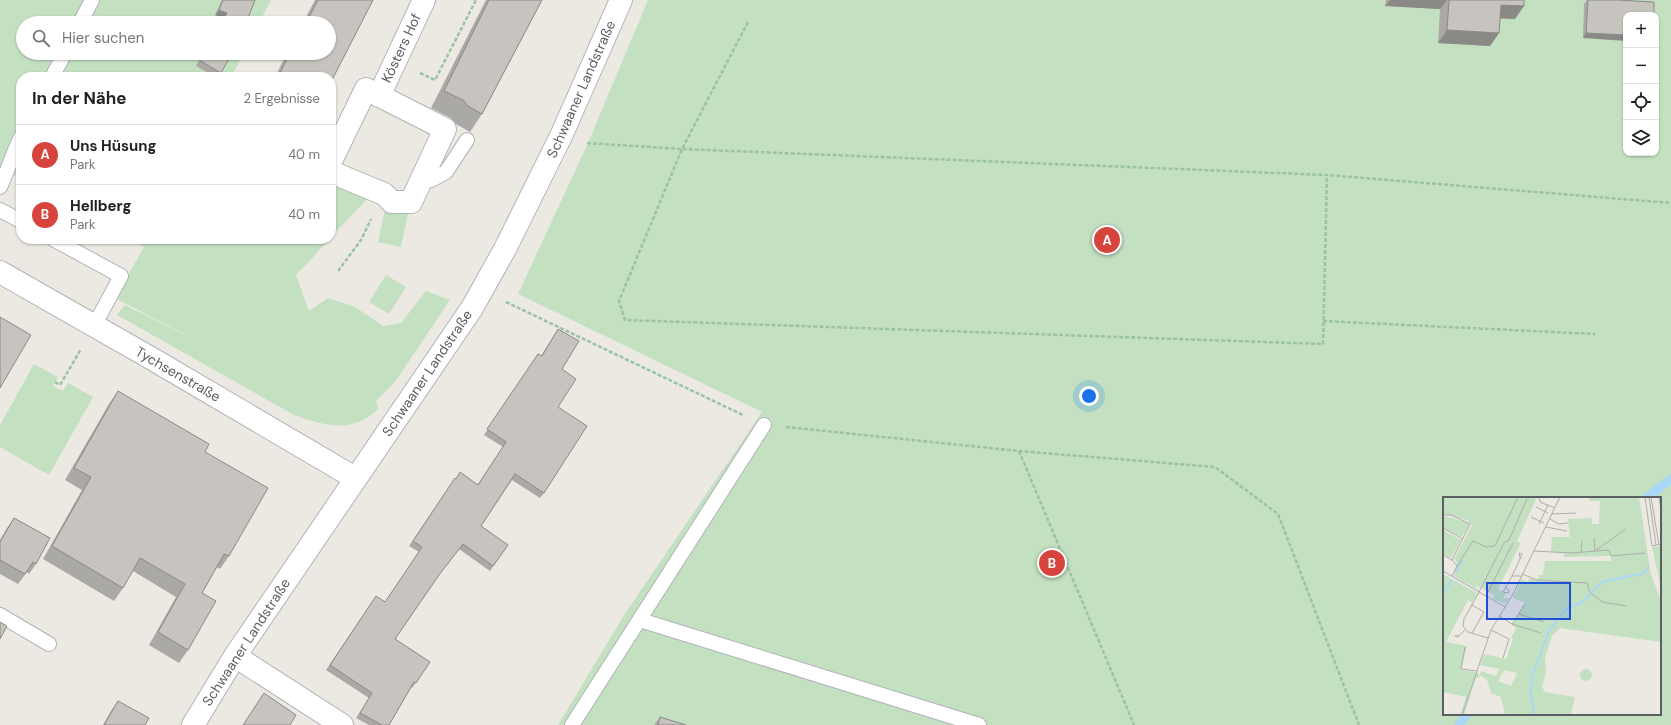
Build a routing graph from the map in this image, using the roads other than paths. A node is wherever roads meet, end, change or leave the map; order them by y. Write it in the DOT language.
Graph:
graph roads {
  1 [pos="92,0"];
  2 [pos="424,0"];
  3 [pos="621,0"];
  4 [pos="84,16"];
  5 [pos="61,60"];
  6 [pos="55,72"];
  7 [pos="379,96"];
  8 [pos="467,140"];
  9 [pos="16,147"];
  10 [pos="336,151"];
  11 [pos="336,174"];
  12 [pos="422,179"];
  13 [pos="1,183"];
  14 [pos="0,210"];
  15 [pos="16,218"];
  16 [pos="62,244"];
  17 [pos="0,272"];
  18 [pos="89,335"];
  19 [pos="764,425"];
  20 [pos="355,478"];
  21 [pos="0,615"];
  22 [pos="640,620"];
  23 [pos="49,644"];
  24 [pos="235,656"];
  25 [pos="193,725"];
  26 [pos="342,725"];
  27 [pos="572,725"];
  28 [pos="979,725"];
  1 -- 4 [label="lane"];
  2 -- 7 [label="street, Kösters Hof"];
  3 -- 20 [label="street, Schwaaner Landstraße"];
  5 -- 6 [label="lane"];
  7 -- 10 [label="street, Kösters Hof"];
  7 -- 12 [label="street, Kösters Hof"];
  8 -- 12 [label="lane"];
  9 -- 13 [label="lane"];
  11 -- 12 [label="street, Kösters Hof"];
  14 -- 15 [label="lane"];
  16 -- 18 [label="lane"];
  17 -- 18 [label="street, Tychsenstraße"];
  18 -- 20 [label="street, Tychsenstraße"];
  19 -- 22 [label="lane"];
  20 -- 24 [label="street, Schwaaner Landstraße"];
  21 -- 23 [label="lane"];
  22 -- 27 [label="lane"];
  22 -- 28 [label="lane"];
  24 -- 25 [label="street, Schwaaner Landstraße"];
  24 -- 26 [label="street"];
}
